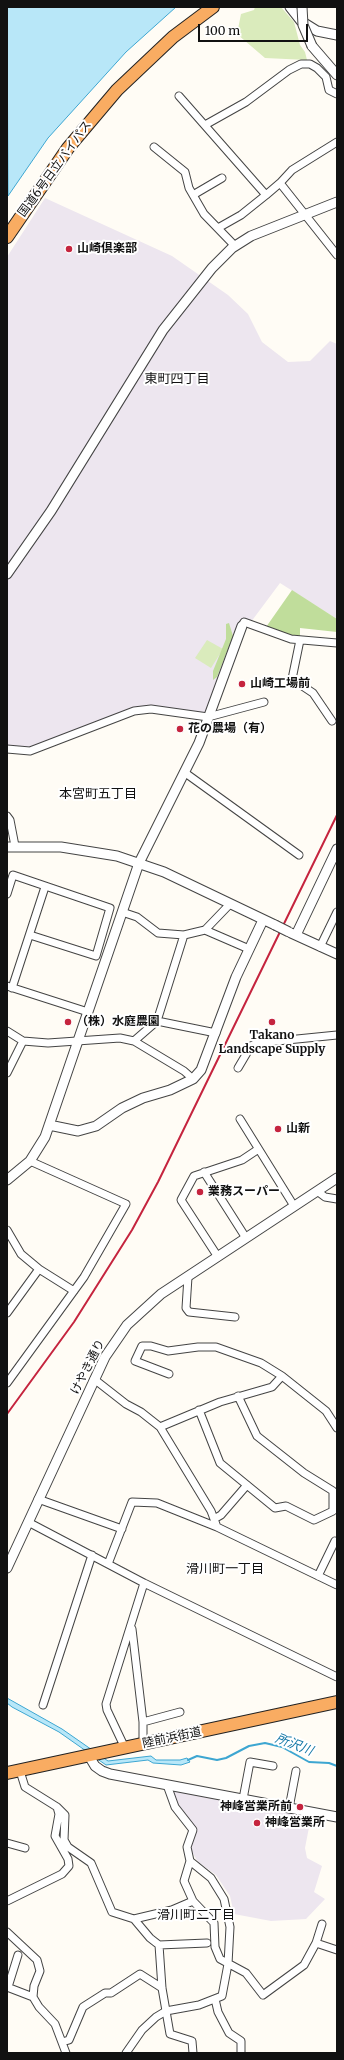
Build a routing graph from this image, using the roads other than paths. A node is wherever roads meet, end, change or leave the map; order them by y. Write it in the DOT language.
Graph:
graph roads {
  1 [pos="213,7"];
  2 [pos="290,7"];
  3 [pos="302,7"];
  4 [pos="335,35"];
  5 [pos="337,75"];
  6 [pos="337,94"];
  7 [pos="179,96"];
  8 [pos="205,125"];
  9 [pos="337,142"];
  10 [pos="154,147"];
  11 [pos="222,178"];
  12 [pos="280,183"];
  13 [pos="193,195"];
  14 [pos="266,195"];
  15 [pos="337,202"];
  16 [pos="305,215"];
  17 [pos="218,228"];
  18 [pos="7,237"];
  19 [pos="235,246"];
  20 [pos="337,255"];
  21 [pos="7,574"];
  22 [pos="242,626"];
  23 [pos="300,640"];
  24 [pos="337,643"];
  25 [pos="264,702"];
  26 [pos="208,717"];
  27 [pos="332,721"];
  28 [pos="7,749"];
  29 [pos="184,772"];
  30 [pos="7,816"];
  31 [pos="11,847"];
  32 [pos="337,849"];
  33 [pos="299,855"];
  34 [pos="139,863"];
  35 [pos="45,887"];
  36 [pos="7,894"];
  37 [pos="230,904"];
  38 [pos="122,912"];
  39 [pos="337,912"];
  40 [pos="263,920"];
  41 [pos="205,930"];
  42 [pos="293,934"];
  43 [pos="30,935"];
  44 [pos="184,935"];
  45 [pos="320,946"];
  46 [pos="249,949"];
  47 [pos="337,954"];
  48 [pos="10,987"];
  49 [pos="88,1012"];
  50 [pos="157,1021"];
  51 [pos="7,1031"];
  52 [pos="216,1033"];
  53 [pos="337,1035"];
  54 [pos="23,1041"];
  55 [pos="134,1041"];
  56 [pos="78,1042"];
  57 [pos="238,1068"];
  58 [pos="8,1070"];
  59 [pos="193,1079"];
  60 [pos="240,1119"];
  61 [pos="49,1126"];
  62 [pos="258,1150"];
  63 [pos="30,1161"];
  64 [pos="204,1172"];
  65 [pos="337,1178"];
  66 [pos="7,1180"];
  67 [pos="317,1191"];
  68 [pos="337,1199"];
  69 [pos="294,1206"];
  70 [pos="7,1232"];
  71 [pos="246,1238"];
  72 [pos="218,1257"];
  73 [pos="39,1269"];
  74 [pos="188,1277"];
  75 [pos="74,1291"];
  76 [pos="7,1313"];
  77 [pos="235,1317"];
  78 [pos="169,1374"];
  79 [pos="282,1376"];
  80 [pos="94,1379"];
  81 [pos="7,1383"];
  82 [pos="238,1396"];
  83 [pos="198,1410"];
  84 [pos="160,1427"];
  85 [pos="337,1428"];
  86 [pos="246,1485"];
  87 [pos="38,1499"];
  88 [pos="28,1522"];
  89 [pos="215,1523"];
  90 [pos="122,1529"];
  91 [pos="337,1542"];
  92 [pos="92,1555"];
  93 [pos="108,1564"];
  94 [pos="7,1568"];
  95 [pos="318,1576"];
  96 [pos="144,1583"];
  97 [pos="337,1585"];
  98 [pos="132,1625"];
  99 [pos="337,1677"];
  100 [pos="337,1702"];
  101 [pos="43,1705"];
  102 [pos="180,1712"];
  103 [pos="143,1722"];
  104 [pos="143,1744"];
  105 [pos="125,1748"];
  106 [pos="89,1756"];
  107 [pos="273,1766"];
  108 [pos="20,1771"];
  109 [pos="296,1771"];
  110 [pos="7,1773"];
  111 [pos="167,1785"];
  112 [pos="243,1800"];
  113 [pos="58,1807"];
  114 [pos="289,1808"];
  115 [pos="337,1818"];
  116 [pos="7,1843"];
  117 [pos="25,1848"];
  118 [pos="190,1861"];
  119 [pos="7,1901"];
  120 [pos="193,1901"];
  121 [pos="134,1919"];
  122 [pos="322,1924"];
  123 [pos="7,1932"];
  124 [pos="207,1943"];
  125 [pos="316,1943"];
  126 [pos="159,1945"];
  127 [pos="337,1950"];
  128 [pos="18,1955"];
  129 [pos="228,1964"];
  130 [pos="7,1987"];
  131 [pos="162,1988"];
  132 [pos="34,1996"];
  133 [pos="215,1999"];
  134 [pos="166,2011"];
  135 [pos="62,2042"];
  136 [pos="66,2053"];
  137 [pos="126,2053"];
  138 [pos="193,2053"];
  139 [pos="241,2053"];
  1 -- 18 [label="highway, 国道6号日立バイパス"];
  2 -- 4 [label="street"];
  3 -- 5 [label="street, bridge"];
  6 -- 8 [label="street"];
  7 -- 8 [label="street"];
  8 -- 14 [label="street"];
  9 -- 12 [label="street"];
  10 -- 13 [label="street"];
  11 -- 13 [label="street"];
  12 -- 14 [label="street"];
  12 -- 16 [label="street"];
  13 -- 17 [label="street"];
  14 -- 17 [label="street"];
  15 -- 16 [label="street"];
  16 -- 19 [label="street"];
  16 -- 20 [label="street"];
  17 -- 19 [label="street"];
  19 -- 21 [label="street"];
  22 -- 23 [label="street"];
  22 -- 26 [label="street"];
  23 -- 24 [label="street"];
  23 -- 27 [label="street"];
  25 -- 26 [label="street"];
  26 -- 28 [label="street"];
  26 -- 29 [label="street"];
  29 -- 33 [label="street"];
  29 -- 34 [label="street"];
  30 -- 31 [label="street"];
  31 -- 34 [label="street"];
  32 -- 42 [label="street"];
  34 -- 37 [label="street"];
  34 -- 38 [label="street"];
  35 -- 36 [label="street"];
  35 -- 43 [label="street"];
  35 -- 43 [label="street"];
  37 -- 40 [label="street"];
  37 -- 41 [label="street"];
  38 -- 44 [label="street"];
  38 -- 49 [label="street"];
  39 -- 45 [label="street"];
  40 -- 42 [label="street, bridge"];
  40 -- 46 [label="street"];
  41 -- 44 [label="street"];
  41 -- 46 [label="street"];
  42 -- 45 [label="street"];
  43 -- 48 [label="street"];
  44 -- 50 [label="street"];
  45 -- 47 [label="street"];
  46 -- 52 [label="street"];
  48 -- 49 [label="street"];
  49 -- 56 [label="street"];
  50 -- 52 [label="street"];
  50 -- 55 [label="street"];
  51 -- 54 [label="street"];
  52 -- 59 [label="street"];
  53 -- 57 [label="street"];
  54 -- 56 [label="street"];
  54 -- 58 [label="street"];
  55 -- 56 [label="street"];
  55 -- 59 [label="street"];
  56 -- 61 [label="street"];
  59 -- 61 [label="street"];
  60 -- 62 [label="street"];
  61 -- 63 [label="street"];
  62 -- 64 [label="street"];
  62 -- 69 [label="street"];
  63 -- 66 [label="street"];
  63 -- 75 [label="street"];
  64 -- 71 [label="street"];
  64 -- 72 [label="street"];
  65 -- 67 [label="street, けやき通り"];
  67 -- 68 [label="street"];
  67 -- 69 [label="street, けやき通り"];
  69 -- 71 [label="street, けやき通り"];
  70 -- 73 [label="street"];
  71 -- 72 [label="street, けやき通り"];
  72 -- 74 [label="street, けやき通り"];
  73 -- 75 [label="street"];
  73 -- 76 [label="street"];
  74 -- 77 [label="street"];
  74 -- 80 [label="street, けやき通り"];
  75 -- 81 [label="street"];
  78 -- 79 [label="street"];
  79 -- 82 [label="street"];
  79 -- 85 [label="street"];
  80 -- 84 [label="street"];
  80 -- 87 [label="street, けやき通り"];
  82 -- 83 [label="street"];
  82 -- 86 [label="street"];
  83 -- 84 [label="street"];
  83 -- 86 [label="street"];
  84 -- 89 [label="street"];
  86 -- 89 [label="street"];
  87 -- 88 [label="street, けやき通り"];
  87 -- 90 [label="street"];
  88 -- 92 [label="street"];
  88 -- 94 [label="street, けやき通り"];
  89 -- 90 [label="street"];
  89 -- 95 [label="street"];
  90 -- 93 [label="street"];
  91 -- 95 [label="street"];
  92 -- 93 [label="street"];
  92 -- 101 [label="street"];
  93 -- 96 [label="street"];
  95 -- 97 [label="street"];
  96 -- 98 [label="street"];
  96 -- 99 [label="street"];
  98 -- 103 [label="street"];
  98 -- 105 [label="street"];
  100 -- 104 [label="highway, 陸前浜街道"];
  102 -- 103 [label="street"];
  103 -- 104 [label="street"];
  104 -- 105 [label="highway, 陸前浜街道"];
  105 -- 106 [label="highway, 陸前浜街道"];
  106 -- 108 [label="highway, 陸前浜街道"];
  106 -- 111 [label="street"];
  107 -- 112 [label="street"];
  108 -- 110 [label="highway, 陸前浜街道"];
  108 -- 113 [label="street"];
  109 -- 114 [label="street"];
  111 -- 112 [label="street"];
  111 -- 118 [label="street"];
  112 -- 114 [label="street"];
  113 -- 119 [label="street"];
  113 -- 121 [label="street"];
  114 -- 115 [label="street"];
  116 -- 117 [label="street"];
  118 -- 120 [label="street"];
  118 -- 129 [label="street"];
  120 -- 121 [label="street"];
  120 -- 129 [label="street"];
  121 -- 126 [label="street"];
  122 -- 125 [label="street"];
  123 -- 132 [label="street"];
  124 -- 126 [label="street"];
  125 -- 127 [label="street"];
  125 -- 129 [label="street"];
  126 -- 131 [label="street"];
  128 -- 130 [label="street"];
  129 -- 133 [label="street"];
  130 -- 132 [label="street"];
  131 -- 134 [label="street"];
  131 -- 135 [label="street"];
  132 -- 135 [label="street"];
  133 -- 134 [label="street"];
  133 -- 139 [label="street"];
  134 -- 137 [label="street"];
  134 -- 138 [label="street"];
  135 -- 136 [label="street"];
}
